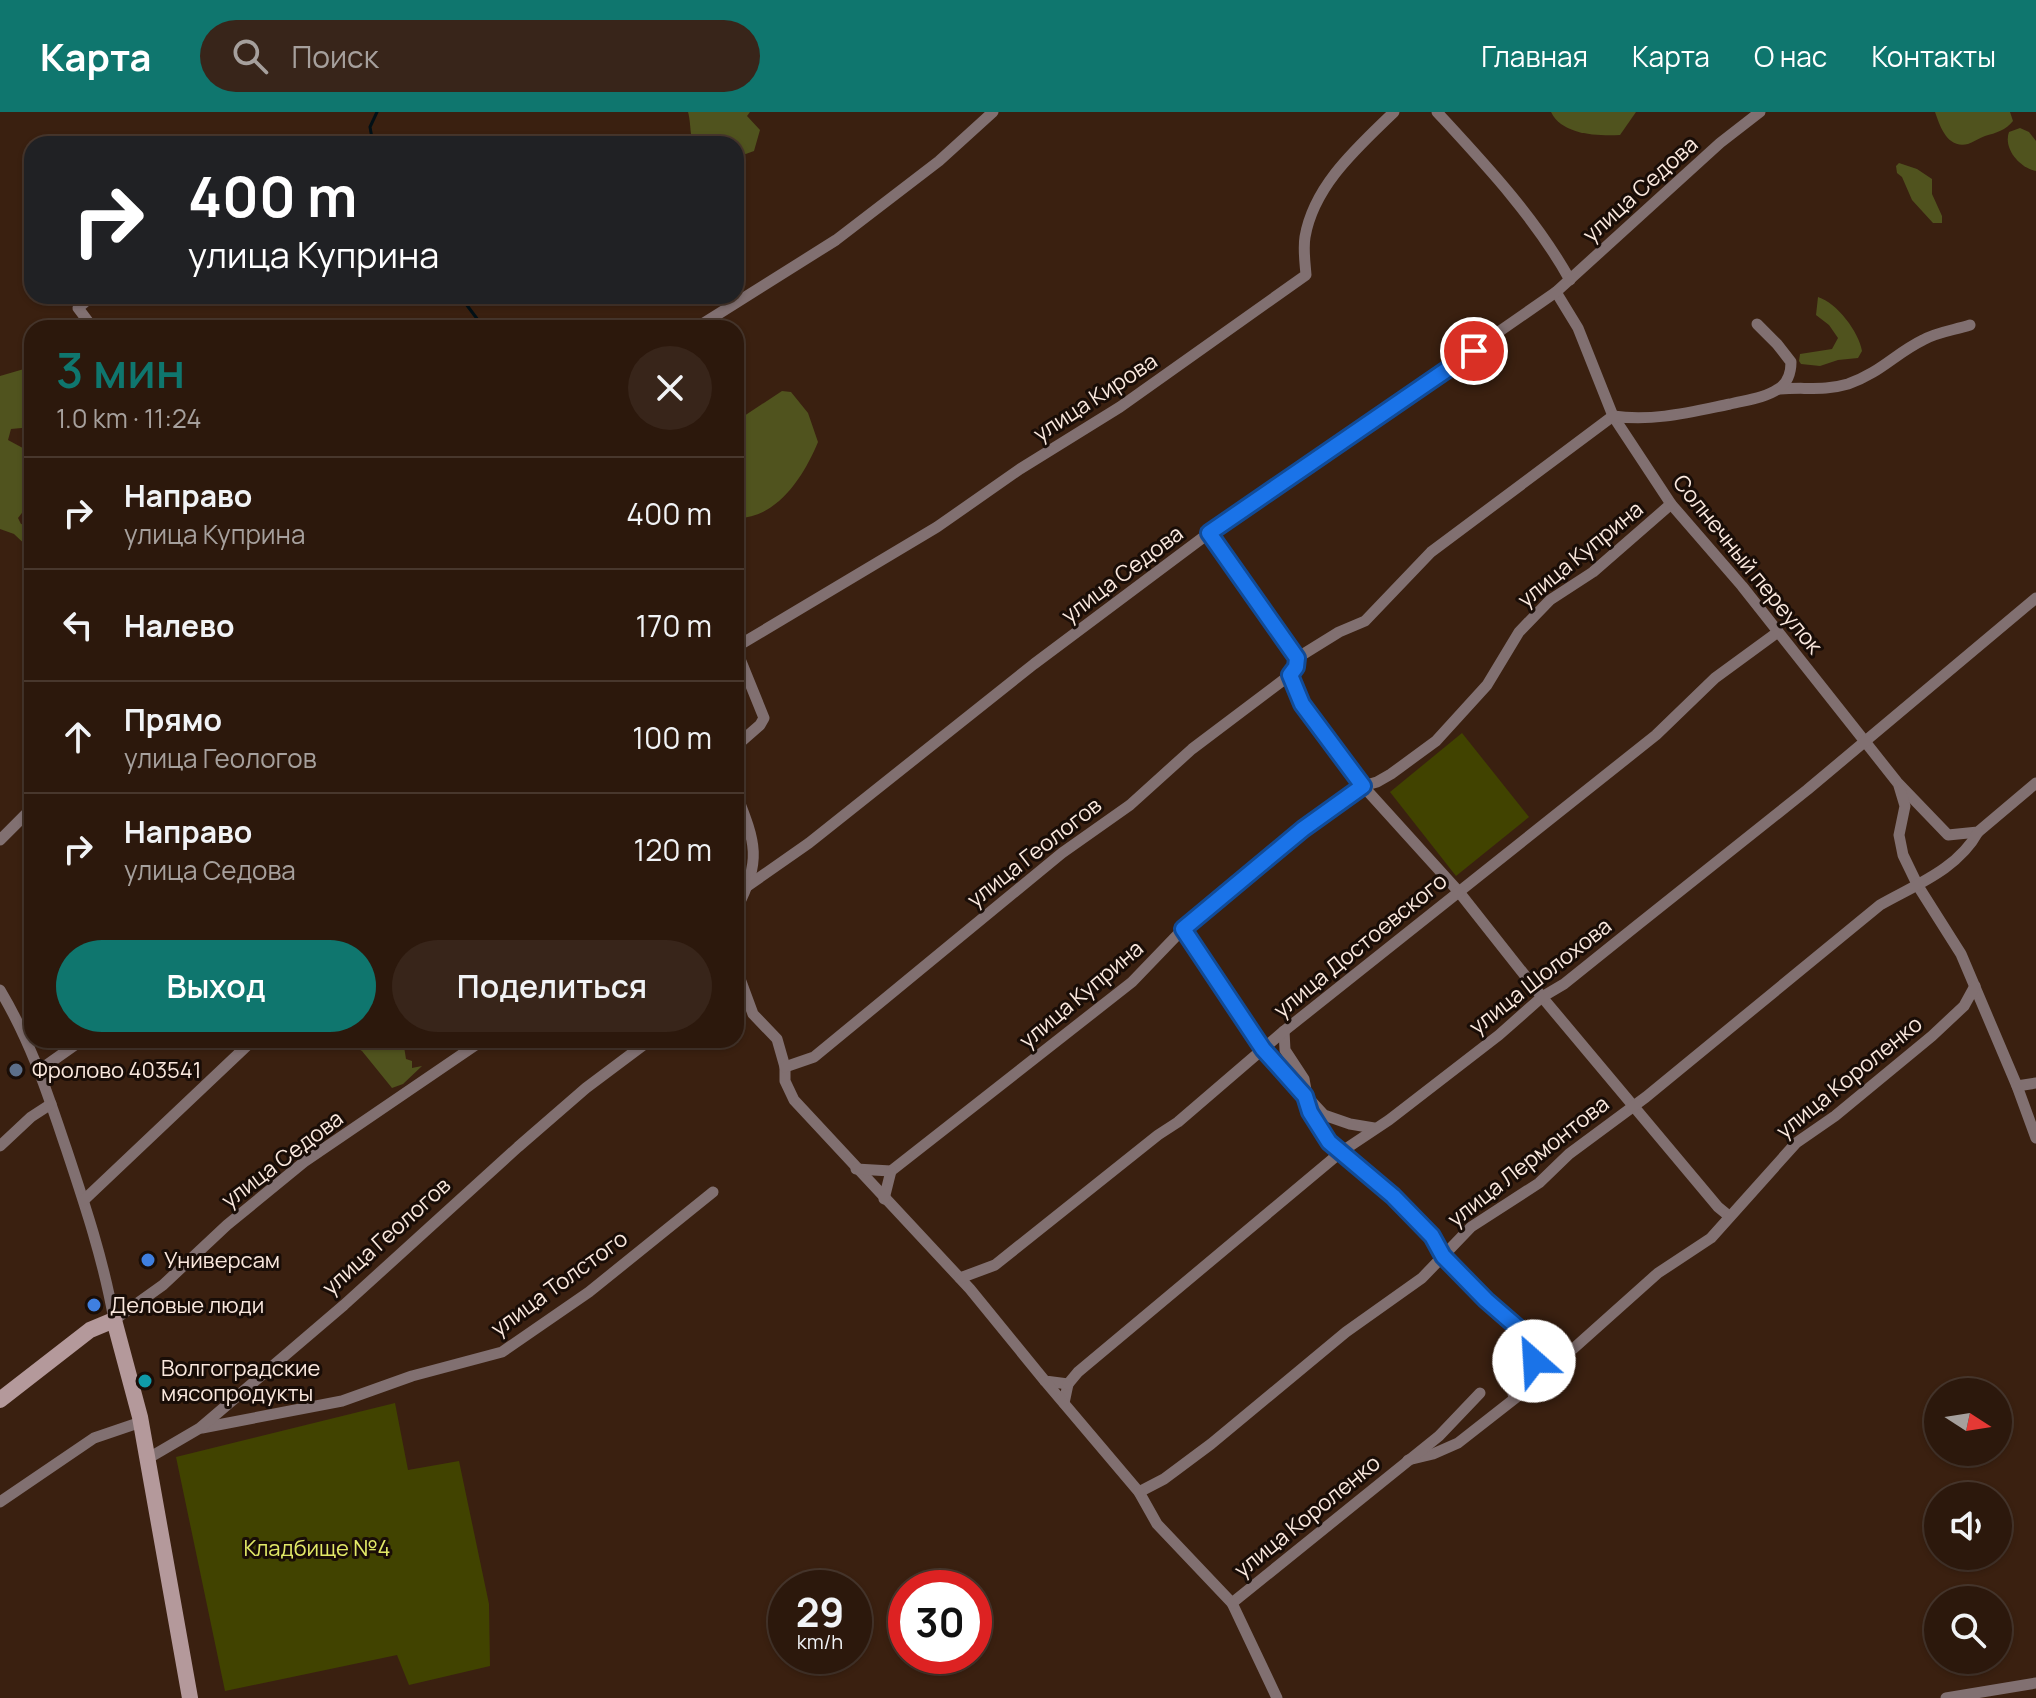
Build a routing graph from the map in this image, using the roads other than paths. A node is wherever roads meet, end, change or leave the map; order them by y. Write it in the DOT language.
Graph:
graph roads {
  1 [pos="993,112"];
  2 [pos="1394,112"];
  3 [pos="1437,112"];
  4 [pos="1760,112"];
  5 [pos="1570,280"];
  6 [pos="1556,292"];
  7 [pos="744,298"];
  8 [pos="83,304"];
  9 [pos="734,304"];
  10 [pos="87,320"];
  11 [pos="709,320"];
  12 [pos="1757,324"];
  13 [pos="1970,325"];
  14 [pos="1780,389"];
  15 [pos="1613,416"];
  16 [pos="1671,504"];
  17 [pos="1209,533"];
  18 [pos="2036,598"];
  19 [pos="1778,632"];
  20 [pos="744,643"];
  21 [pos="1297,658"];
  22 [pos="744,668"];
  23 [pos="1290,675"];
  24 [pos="744,739"];
  25 [pos="1864,741"];
  26 [pos="1897,782"];
  27 [pos="2036,783"];
  28 [pos="1363,786"];
  29 [pos="24,816"];
  30 [pos="744,816"];
  31 [pos="0,819"];
  32 [pos="1978,832"];
  33 [pos="3,836"];
  34 [pos="749,886"];
  35 [pos="1918,886"];
  36 [pos="744,889"];
  37 [pos="1459,892"];
  38 [pos="744,895"];
  39 [pos="1183,929"];
  40 [pos="1975,986"];
  41 [pos="0,990"];
  42 [pos="744,990"];
  43 [pos="1542,997"];
  44 [pos="1284,1031"];
  45 [pos="24,1036"];
  46 [pos="30,1048"];
  47 [pos="71,1048"];
  48 [pos="245,1048"];
  49 [pos="471,1048"];
  50 [pos="640,1048"];
  51 [pos="1263,1049"];
  52 [pos="785,1067"];
  53 [pos="41,1069"];
  54 [pos="2036,1083"];
  55 [pos="2017,1086"];
  56 [pos="1305,1096"];
  57 [pos="51,1104"];
  58 [pos="1632,1106"];
  59 [pos="1374,1128"];
  60 [pos="2036,1138"];
  61 [pos="0,1146"];
  62 [pos="1341,1152"];
  63 [pos="856,1169"];
  64 [pos="891,1171"];
  65 [pos="713,1192"];
  66 [pos="884,1199"];
  67 [pos="84,1200"];
  68 [pos="1729,1216"];
  69 [pos="1443,1256"];
  70 [pos="960,1278"];
  71 [pos="114,1320"];
  72 [pos="1045,1381"];
  73 [pos="1068,1384"];
  74 [pos="1480,1393"];
  75 [pos="0,1400"];
  76 [pos="1064,1403"];
  77 [pos="1493,1415"];
  78 [pos="141,1422"];
  79 [pos="200,1428"];
  80 [pos="147,1459"];
  81 [pos="1408,1460"];
  82 [pos="1139,1492"];
  83 [pos="0,1502"];
  84 [pos="1232,1603"];
  85 [pos="2036,1683"];
  86 [pos="190,1698"];
  87 [pos="1277,1698"];
  88 [pos="1946,1698"];
  1 -- 7 [label="street"];
  2 -- 20 [label="street, улица Кирова"];
  3 -- 5 [label="street"];
  4 -- 5 [label="street, улица Седова"];
  5 -- 6 [label="street, улица Седова"];
  6 -- 15 [label="street, Солнечный переулок"];
  6 -- 17 [label="street, улица Седова"];
  8 -- 10 [label="street"];
  9 -- 11 [label="street"];
  12 -- 14 [label="street"];
  13 -- 14 [label="street"];
  14 -- 15 [label="street"];
  15 -- 16 [label="street, Солнечный переулок"];
  15 -- 21 [label="street"];
  16 -- 19 [label="street, Солнечный переулок"];
  16 -- 28 [label="street, улица Куприна"];
  17 -- 21 [label="street"];
  17 -- 34 [label="street, улица Седова"];
  18 -- 25 [label="street, улица Шолохова"];
  19 -- 25 [label="street, Солнечный переулок"];
  19 -- 37 [label="street, улица Достоевского"];
  21 -- 23 [label="street"];
  22 -- 24 [label="street"];
  23 -- 28 [label="street"];
  23 -- 52 [label="street, улица Геологов"];
  25 -- 26 [label="street, Солнечный переулок"];
  25 -- 43 [label="street, улица Шолохова"];
  26 -- 32 [label="street, Солнечный переулок"];
  26 -- 35 [label="street"];
  27 -- 32 [label="street, улица Лермонтова"];
  28 -- 37 [label="street"];
  28 -- 39 [label="street, улица Куприна"];
  29 -- 33 [label="street"];
  30 -- 34 [label="street"];
  31 -- 33 [label="street"];
  32 -- 35 [label="street, улица Лермонтова"];
  34 -- 36 [label="street, улица Седова"];
  34 -- 38 [label="street"];
  35 -- 40 [label="street"];
  35 -- 58 [label="street, улица Лермонтова"];
  37 -- 43 [label="street"];
  37 -- 44 [label="street, улица Достоевского"];
  39 -- 51 [label="street"];
  39 -- 64 [label="street, улица Куприна"];
  40 -- 55 [label="street"];
  40 -- 68 [label="street, улица Короленко"];
  41 -- 45 [label="street"];
  42 -- 52 [label="street"];
  43 -- 58 [label="street"];
  43 -- 59 [label="street, улица Шолохова"];
  44 -- 51 [label="street, улица Достоевского"];
  44 -- 56 [label="street"];
  46 -- 53 [label="street"];
  47 -- 53 [label="street"];
  48 -- 67 [label="street"];
  49 -- 71 [label="street, улица Седова"];
  50 -- 79 [label="street, улица Геологов"];
  51 -- 56 [label="street"];
  51 -- 70 [label="street, улица Достоевского"];
  52 -- 63 [label="street"];
  53 -- 57 [label="street"];
  54 -- 55 [label="street"];
  55 -- 60 [label="street"];
  56 -- 59 [label="street"];
  56 -- 62 [label="street"];
  57 -- 61 [label="street"];
  57 -- 67 [label="street"];
  58 -- 68 [label="street"];
  58 -- 69 [label="street, улица Лермонтова"];
  59 -- 62 [label="street, улица Шолохова"];
  62 -- 69 [label="street"];
  62 -- 73 [label="street, улица Шолохова"];
  63 -- 64 [label="street"];
  63 -- 66 [label="street"];
  64 -- 66 [label="street"];
  65 -- 79 [label="street, улица Толстого"];
  66 -- 70 [label="street"];
  67 -- 71 [label="street"];
  68 -- 77 [label="street, улица Короленко"];
  69 -- 77 [label="street"];
  69 -- 82 [label="street, улица Лермонтова"];
  70 -- 72 [label="street"];
  71 -- 75 [label="street"];
  71 -- 78 [label="street"];
  72 -- 73 [label="street"];
  72 -- 76 [label="street"];
  73 -- 76 [label="street"];
  74 -- 81 [label="street, улица Короленко"];
  76 -- 82 [label="street"];
  77 -- 81 [label="street, улица Короленко"];
  78 -- 80 [label="street"];
  78 -- 83 [label="street"];
  79 -- 80 [label="street, улица Геологов"];
  80 -- 86 [label="street"];
  81 -- 84 [label="street, улица Короленко"];
  82 -- 84 [label="street"];
  84 -- 87 [label="street"];
  85 -- 88 [label="street"];
}
